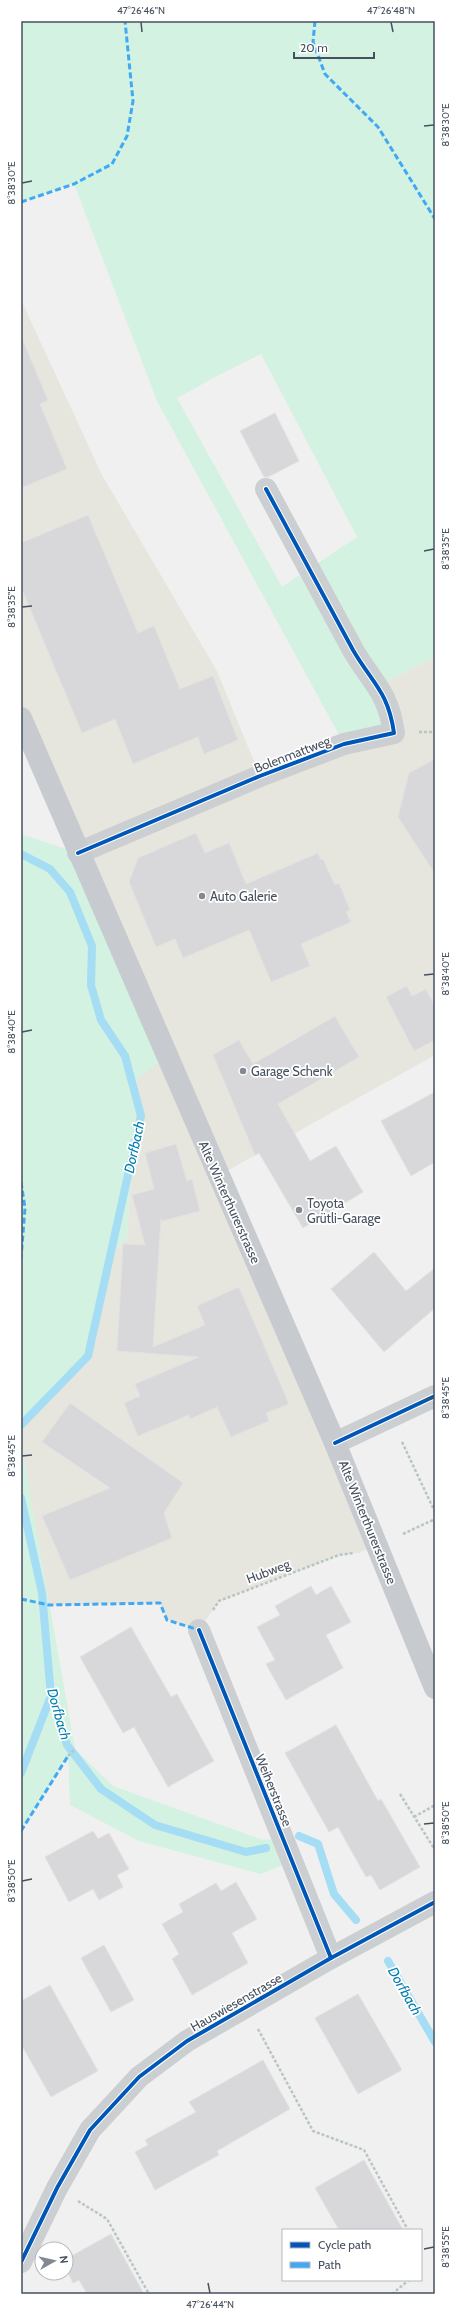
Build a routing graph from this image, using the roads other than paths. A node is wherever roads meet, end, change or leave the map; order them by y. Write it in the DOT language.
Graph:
graph roads {
  1 [pos="266,489"];
  2 [pos="21,718"];
  3 [pos="78,853"];
  4 [pos="435,1396"];
  5 [pos="335,1443"];
  6 [pos="199,1630"];
  7 [pos="435,1688"];
  8 [pos="435,1902"];
  9 [pos="331,1958"];
  10 [pos="21,2262"];
  1 -- 3 [label="street, Bolenmattweg"];
  2 -- 3 [label="main road, Alte Winterthurerstrasse"];
  3 -- 5 [label="main road, Alte Winterthurerstrasse"];
  4 -- 5 [label="street"];
  5 -- 7 [label="main road, Alte Winterthurerstrasse"];
  6 -- 9 [label="street, Weiherstrasse"];
  8 -- 9 [label="street, Hauswiesenstrasse"];
  9 -- 10 [label="street, Hauswiesenstrasse"];
}
